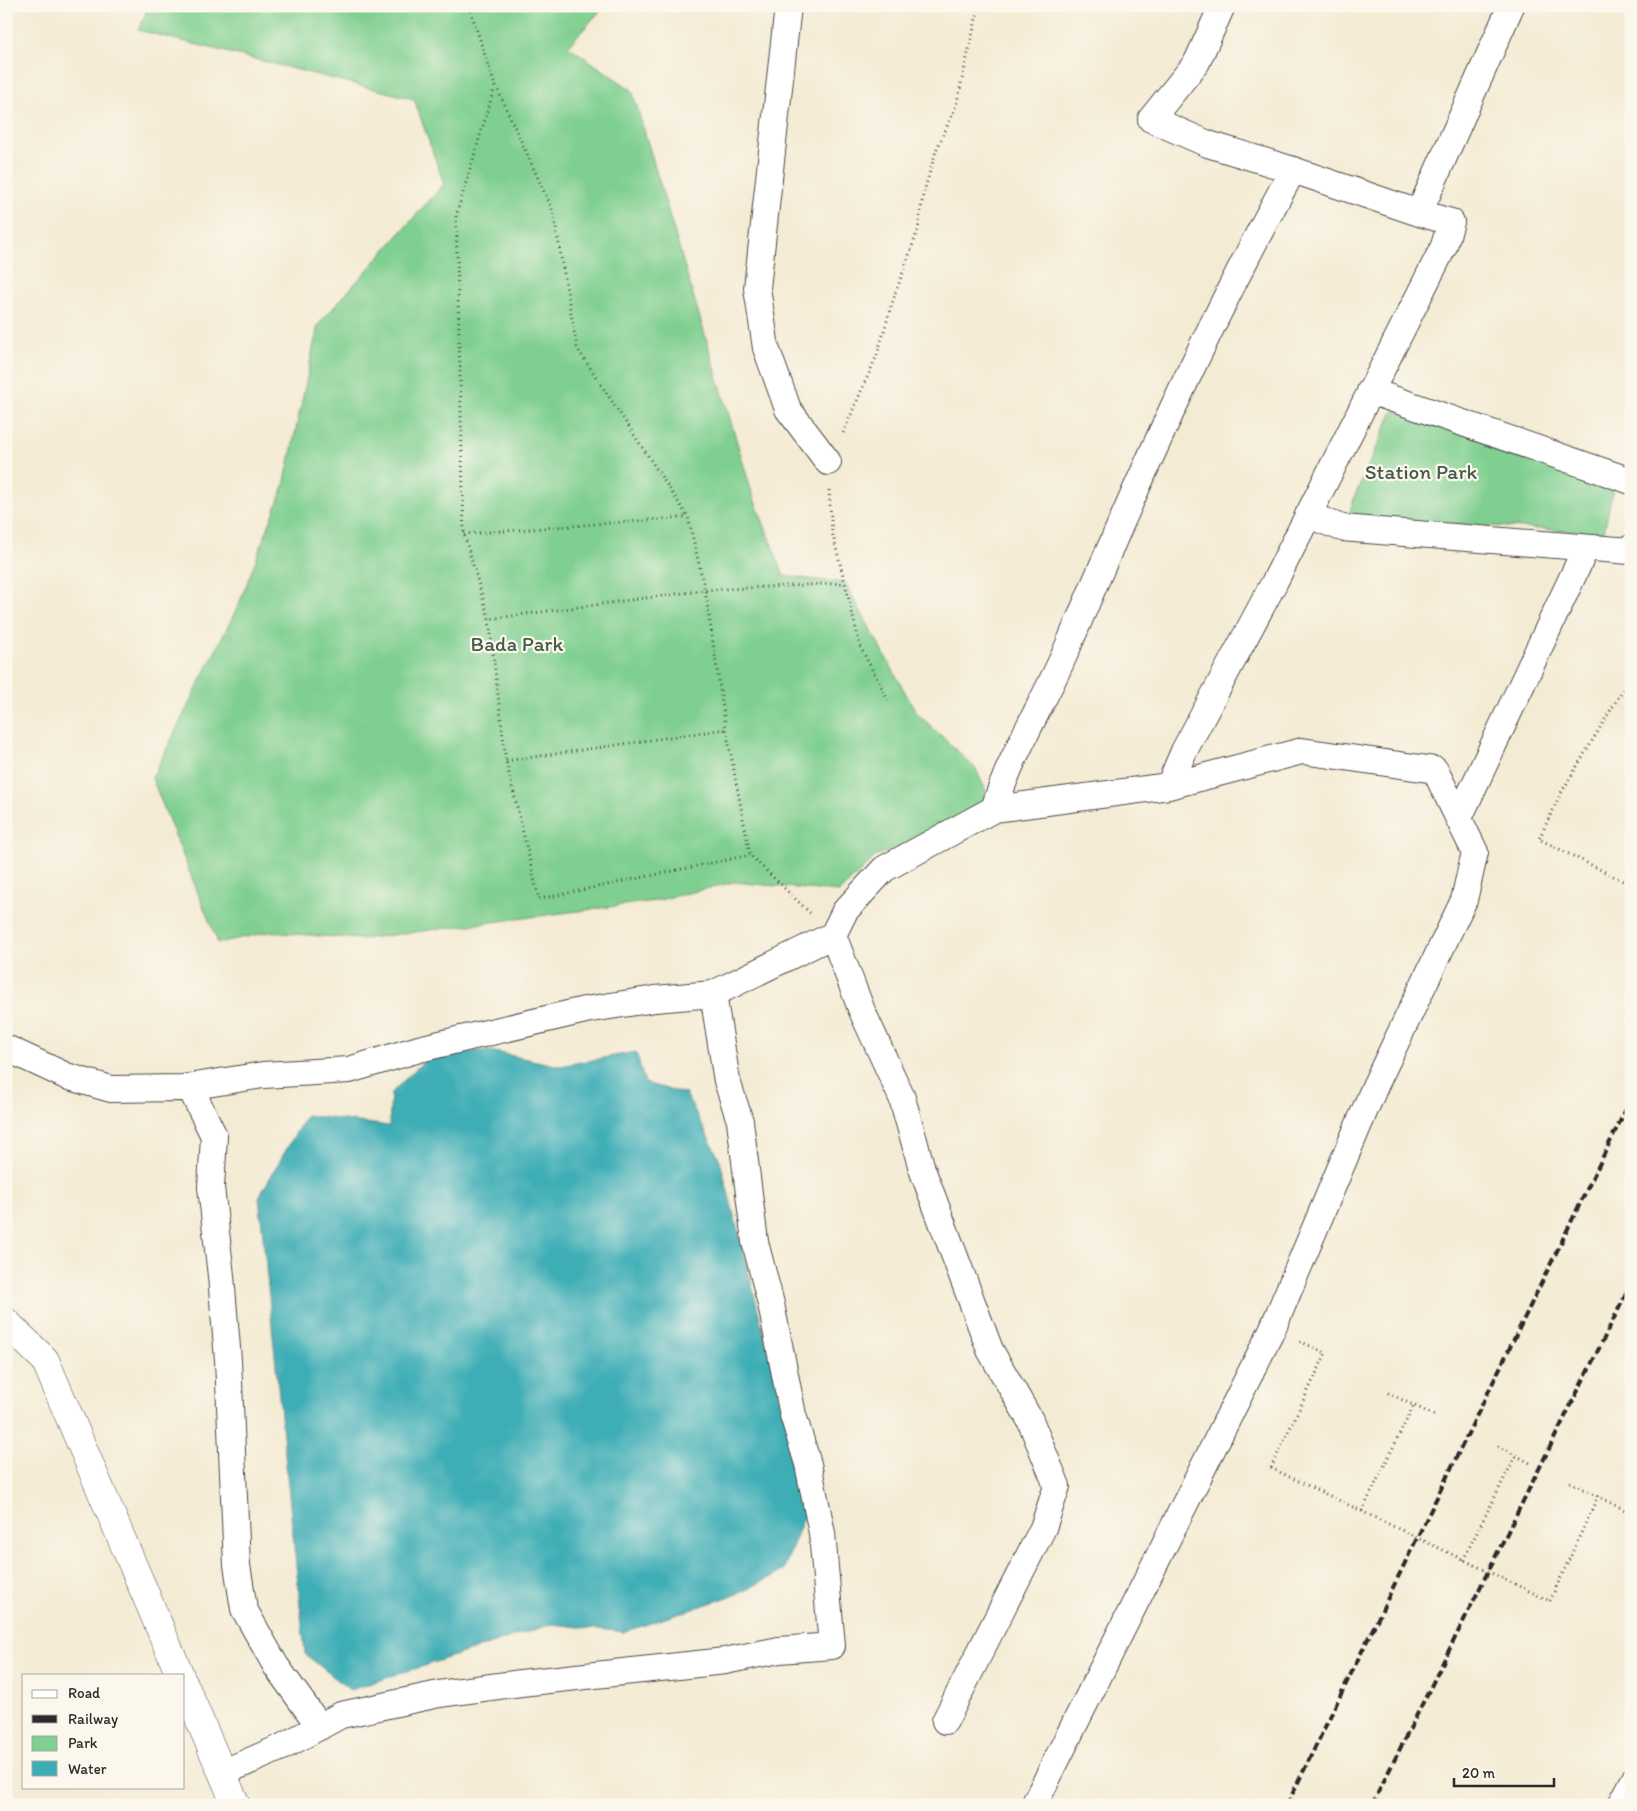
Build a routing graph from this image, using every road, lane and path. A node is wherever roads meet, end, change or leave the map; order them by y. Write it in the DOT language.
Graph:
graph roads {
  1 [pos="469,6"];
  2 [pos="788,6"];
  3 [pos="979,6"];
  4 [pos="1222,6"];
  5 [pos="1511,6"];
  6 [pos="496,86"];
  7 [pos="1293,170"];
  8 [pos="1419,213"];
  9 [pos="1370,391"];
  10 [pos="828,462"];
  11 [pos="1631,482"];
  12 [pos="1308,515"];
  13 [pos="688,517"];
  14 [pos="464,534"];
  15 [pos="1586,548"];
  16 [pos="1631,548"];
  17 [pos="845,583"];
  18 [pos="705,590"];
  19 [pos="489,619"];
  20 [pos="1631,676"];
  21 [pos="888,700"];
  22 [pos="726,729"];
  23 [pos="506,761"];
  24 [pos="1169,786"];
  25 [pos="994,809"];
  26 [pos="1459,818"];
  27 [pos="750,856"];
  28 [pos="1631,885"];
  29 [pos="833,935"];
  30 [pos="713,994"];
  31 [pos="6,1048"];
  32 [pos="190,1087"];
  33 [pos="6,1322"];
  34 [pos="1272,1330"];
  35 [pos="1388,1393"];
  36 [pos="1414,1405"];
  37 [pos="1436,1416"];
  38 [pos="1498,1446"];
  39 [pos="1516,1455"];
  40 [pos="1532,1464"];
  41 [pos="1570,1482"];
  42 [pos="1598,1496"];
  43 [pos="1362,1511"];
  44 [pos="1631,1513"];
  45 [pos="1463,1560"];
  46 [pos="180,1674"];
  47 [pos="185,1686"];
  48 [pos="945,1721"];
  49 [pos="320,1727"];
  50 [pos="222,1773"];
  51 [pos="1631,1773"];
  52 [pos="236,1805"];
  53 [pos="1034,1805"];
  54 [pos="1614,1805"];
  1 -- 6 [label="path"];
  2 -- 10 [label="street"];
  3 -- 10 [label="path"];
  4 -- 7 [label="street"];
  5 -- 8 [label="street"];
  6 -- 13 [label="path"];
  6 -- 14 [label="path"];
  7 -- 8 [label="street"];
  7 -- 25 [label="street"];
  8 -- 9 [label="street"];
  9 -- 11 [label="street"];
  9 -- 12 [label="street"];
  10 -- 17 [label="path"];
  12 -- 15 [label="street"];
  12 -- 24 [label="street"];
  13 -- 14 [label="path"];
  13 -- 18 [label="path"];
  14 -- 19 [label="path"];
  15 -- 16 [label="street"];
  15 -- 26 [label="street"];
  17 -- 18 [label="path"];
  17 -- 21 [label="path"];
  18 -- 19 [label="path"];
  18 -- 22 [label="path"];
  19 -- 23 [label="path"];
  20 -- 28 [label="path"];
  22 -- 23 [label="path"];
  22 -- 27 [label="path"];
  23 -- 27 [label="path"];
  24 -- 25 [label="street"];
  24 -- 26 [label="street"];
  25 -- 29 [label="street"];
  26 -- 34 [label="street"];
  27 -- 29 [label="path"];
  29 -- 30 [label="street"];
  29 -- 48 [label="street"];
  30 -- 32 [label="street"];
  30 -- 49 [label="street"];
  31 -- 32 [label="street"];
  32 -- 49 [label="street"];
  33 -- 46 [label="street"];
  34 -- 43 [label="path, bridge"];
  34 -- 53 [label="street"];
  35 -- 36 [label="path"];
  36 -- 37 [label="path"];
  36 -- 43 [label="path"];
  38 -- 39 [label="path"];
  39 -- 40 [label="path"];
  39 -- 45 [label="path"];
  41 -- 42 [label="path"];
  42 -- 44 [label="path"];
  42 -- 45 [label="path, bridge"];
  43 -- 45 [label="path, bridge"];
  47 -- 50 [label="street"];
  49 -- 50 [label="street"];
  50 -- 52 [label="street"];
  51 -- 54 [label="lane"];
}
